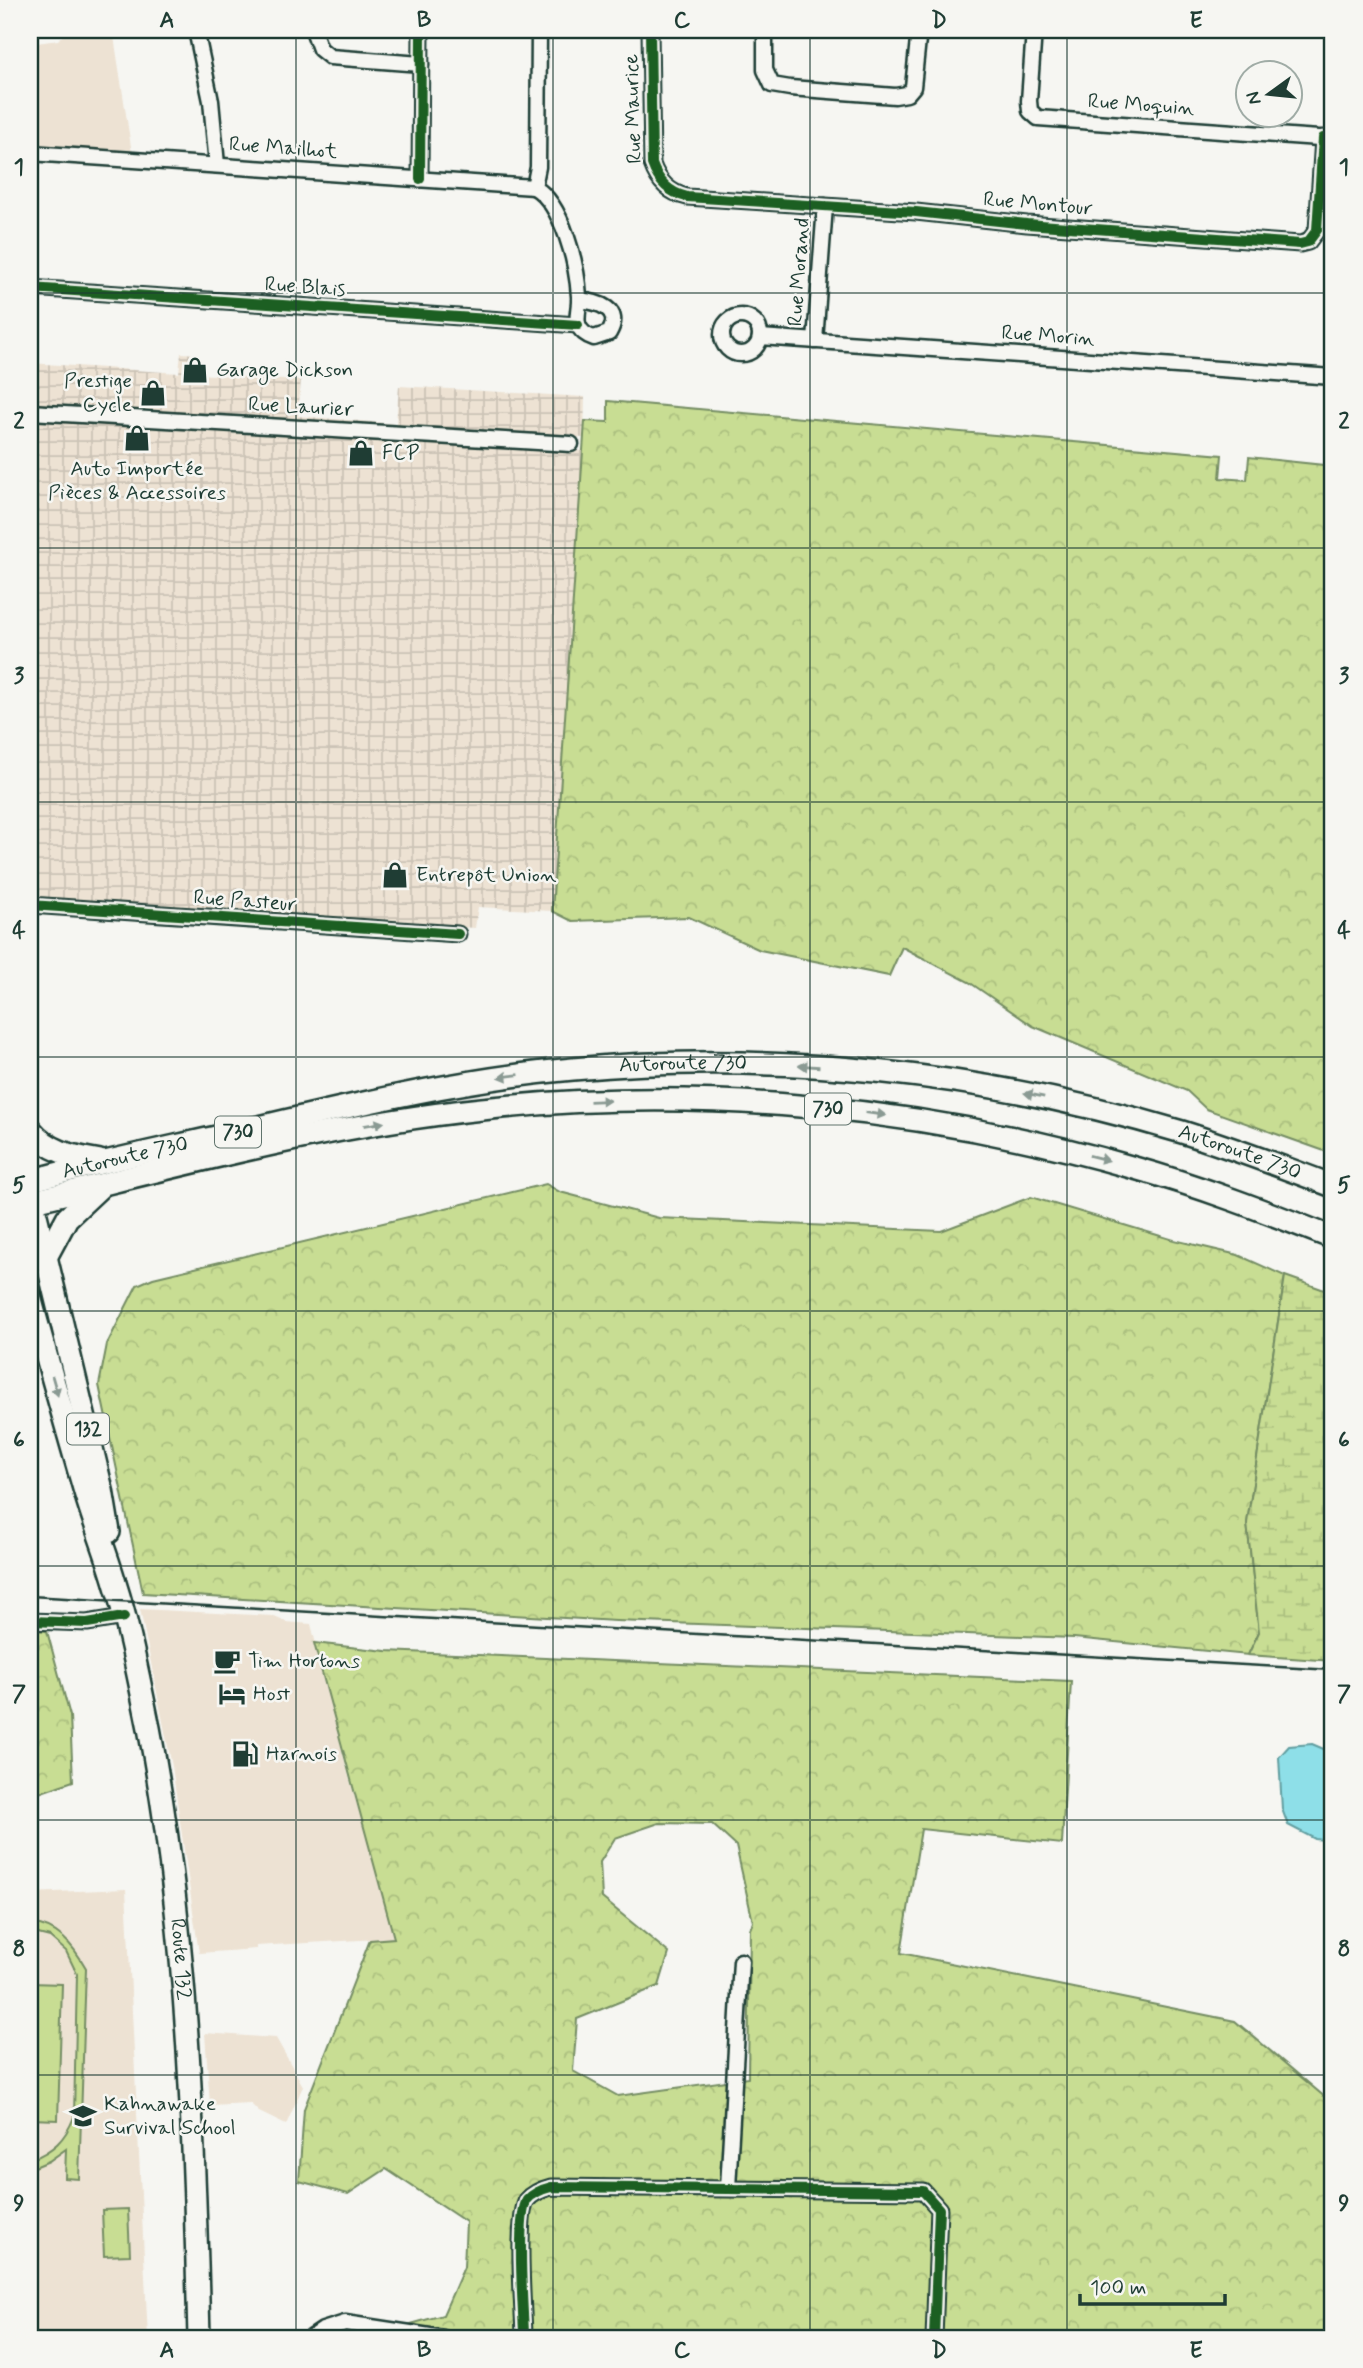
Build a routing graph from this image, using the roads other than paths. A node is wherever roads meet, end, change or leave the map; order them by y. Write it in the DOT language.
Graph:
graph roads {
  1 [pos="196,30"];
  2 [pos="313,30"];
  3 [pos="421,30"];
  4 [pos="538,30"];
  5 [pos="650,30"];
  6 [pos="765,30"];
  7 [pos="919,30"];
  8 [pos="1034,30"];
  9 [pos="421,64"];
  10 [pos="1328,139"];
  11 [pos="30,153"];
  12 [pos="217,165"];
  13 [pos="420,179"];
  14 [pos="663,184"];
  15 [pos="534,187"];
  16 [pos="825,206"];
  17 [pos="30,288"];
  18 [pos="579,300"];
  19 [pos="578,325"];
  20 [pos="760,337"];
  21 [pos="815,341"];
  22 [pos="1333,377"];
  23 [pos="30,412"];
  24 [pos="570,444"];
  25 [pos="30,905"];
  26 [pos="458,934"];
  27 [pos="30,1129"];
  28 [pos="108,1162"];
  29 [pos="104,1184"];
  30 [pos="1333,1186"];
  31 [pos="30,1194"];
  32 [pos="1333,1238"];
  33 [pos="45,1259"];
  34 [pos="30,1297"];
  35 [pos="116,1585"];
  36 [pos="124,1617"];
  37 [pos="30,1621"];
  38 [pos="741,1961"];
  39 [pos="728,2188"];
  40 [pos="199,2338"];
  41 [pos="311,2338"];
  42 [pos="443,2338"];
  43 [pos="521,2338"];
  44 [pos="934,2338"];
  1 -- 12 [label="street"];
  2 -- 9 [label="street"];
  3 -- 9 [label="street"];
  4 -- 15 [label="street"];
  5 -- 14 [label="street, Rue Maurice"];
  6 -- 7 [label="street"];
  8 -- 10 [label="street, Rue Moquin"];
  9 -- 13 [label="street"];
  10 -- 16 [label="street, Rue Montour"];
  11 -- 12 [label="street, Rue Mailhot"];
  12 -- 13 [label="street, Rue Mailhot"];
  13 -- 15 [label="street, Rue Mailhot"];
  14 -- 16 [label="street, Rue Montour"];
  15 -- 18 [label="street"];
  16 -- 21 [label="street, Rue Morand"];
  17 -- 19 [label="street, Rue Blais"];
  18 -- 19 [label="street"];
  18 -- 19 [label="street"];
  20 -- 21 [label="street, Rue Morin"];
  21 -- 22 [label="street, Rue Morin"];
  23 -- 24 [label="street, Rue Laurier"];
  25 -- 26 [label="street, Rue Pasteur"];
  27 -- 28 [label="highway"];
  30 -- 28 [label="highway, Autoroute 730 / 730, one-way"];
  28 -- 31 [label="highway, Autoroute 730 / 730"];
  29 -- 31 [label="highway, Autoroute 730 / 730"];
  29 -- 32 [label="highway, Autoroute 730 / 730, one-way"];
  29 -- 33 [label="highway"];
  31 -- 33 [label="highway, Route 132 / 132"];
  33 -- 35 [label="highway, Route 132 / 132"];
  34 -- 35 [label="highway, Route 132 / 132, one-way"];
  35 -- 36 [label="highway, Route 132 / 132"];
  36 -- 37 [label="street"];
  36 -- 40 [label="highway, Route 132 / 132"];
  38 -- 39 [label="street"];
  39 -- 43 [label="street"];
  39 -- 44 [label="street"];
  41 -- 42 [label="street"];
}
